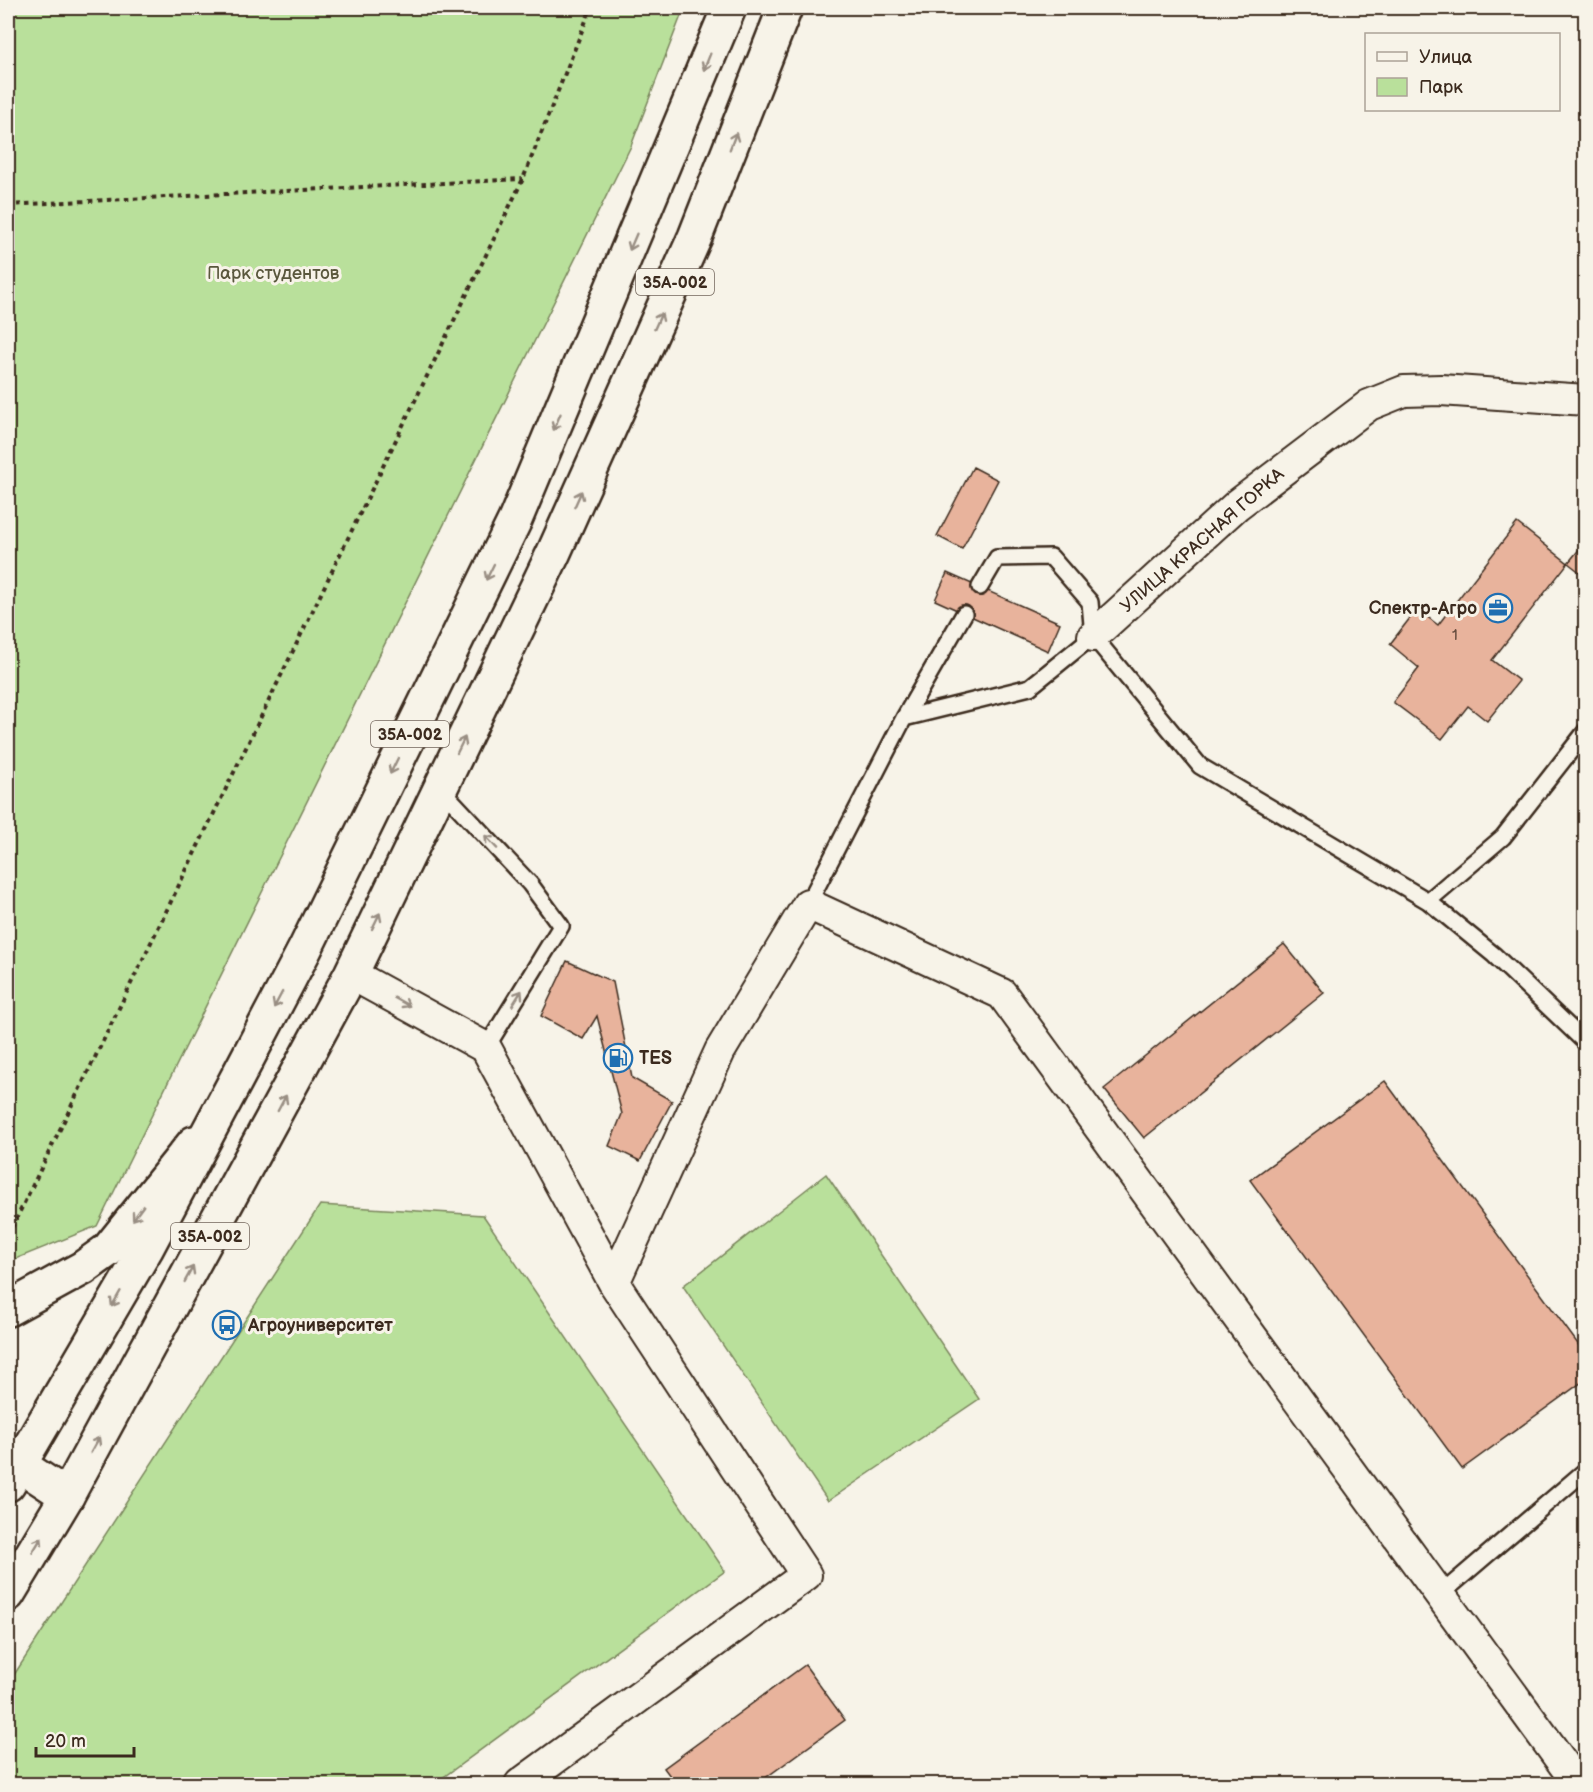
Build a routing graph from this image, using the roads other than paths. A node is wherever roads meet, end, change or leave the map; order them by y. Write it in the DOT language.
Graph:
graph roads {
  1 [pos="729,8"];
  2 [pos="785,8"];
  3 [pos="1586,400"];
  4 [pos="980,587"];
  5 [pos="964,614"];
  6 [pos="1093,636"];
  7 [pos="904,718"];
  8 [pos="1586,731"];
  9 [pos="440,788"];
  10 [pos="1428,901"];
  11 [pos="808,904"];
  12 [pos="351,974"];
  13 [pos="1586,1043"];
  14 [pos="486,1048"];
  15 [pos="215,1119"];
  16 [pos="614,1283"];
  17 [pos="8,1309"];
  18 [pos="11,1469"];
  19 [pos="1586,1470"];
  20 [pos="67,1497"];
  21 [pos="8,1594"];
  22 [pos="1440,1595"];
  23 [pos="520,1785"];
  24 [pos="1578,1785"];
  1 -- 15 [label="main road, 35А-002, one-way"];
  9 -- 2 [label="main road, 35А-002, one-way"];
  3 -- 6 [label="street, УЛИЦА КРАСНАЯ ГОРКА"];
  4 -- 6 [label="lane"];
  5 -- 7 [label="lane"];
  6 -- 7 [label="lane"];
  6 -- 10 [label="lane"];
  7 -- 11 [label="lane"];
  8 -- 10 [label="lane"];
  12 -- 9 [label="main road, 35А-002, one-way"];
  14 -- 9 [label="lane, one-way"];
  10 -- 13 [label="lane"];
  11 -- 16 [label="street"];
  11 -- 22 [label="street"];
  12 -- 14 [label="street, one-way"];
  20 -- 12 [label="main road, 35А-002, one-way"];
  14 -- 16 [label="street"];
  15 -- 17 [label="main road, one-way"];
  15 -- 18 [label="main road, 35А-002, one-way"];
  16 -- 23 [label="street"];
  18 -- 20 [label="main road"];
  19 -- 22 [label="lane"];
  21 -- 20 [label="main road, 35А-002, one-way"];
  22 -- 24 [label="street"];
}
